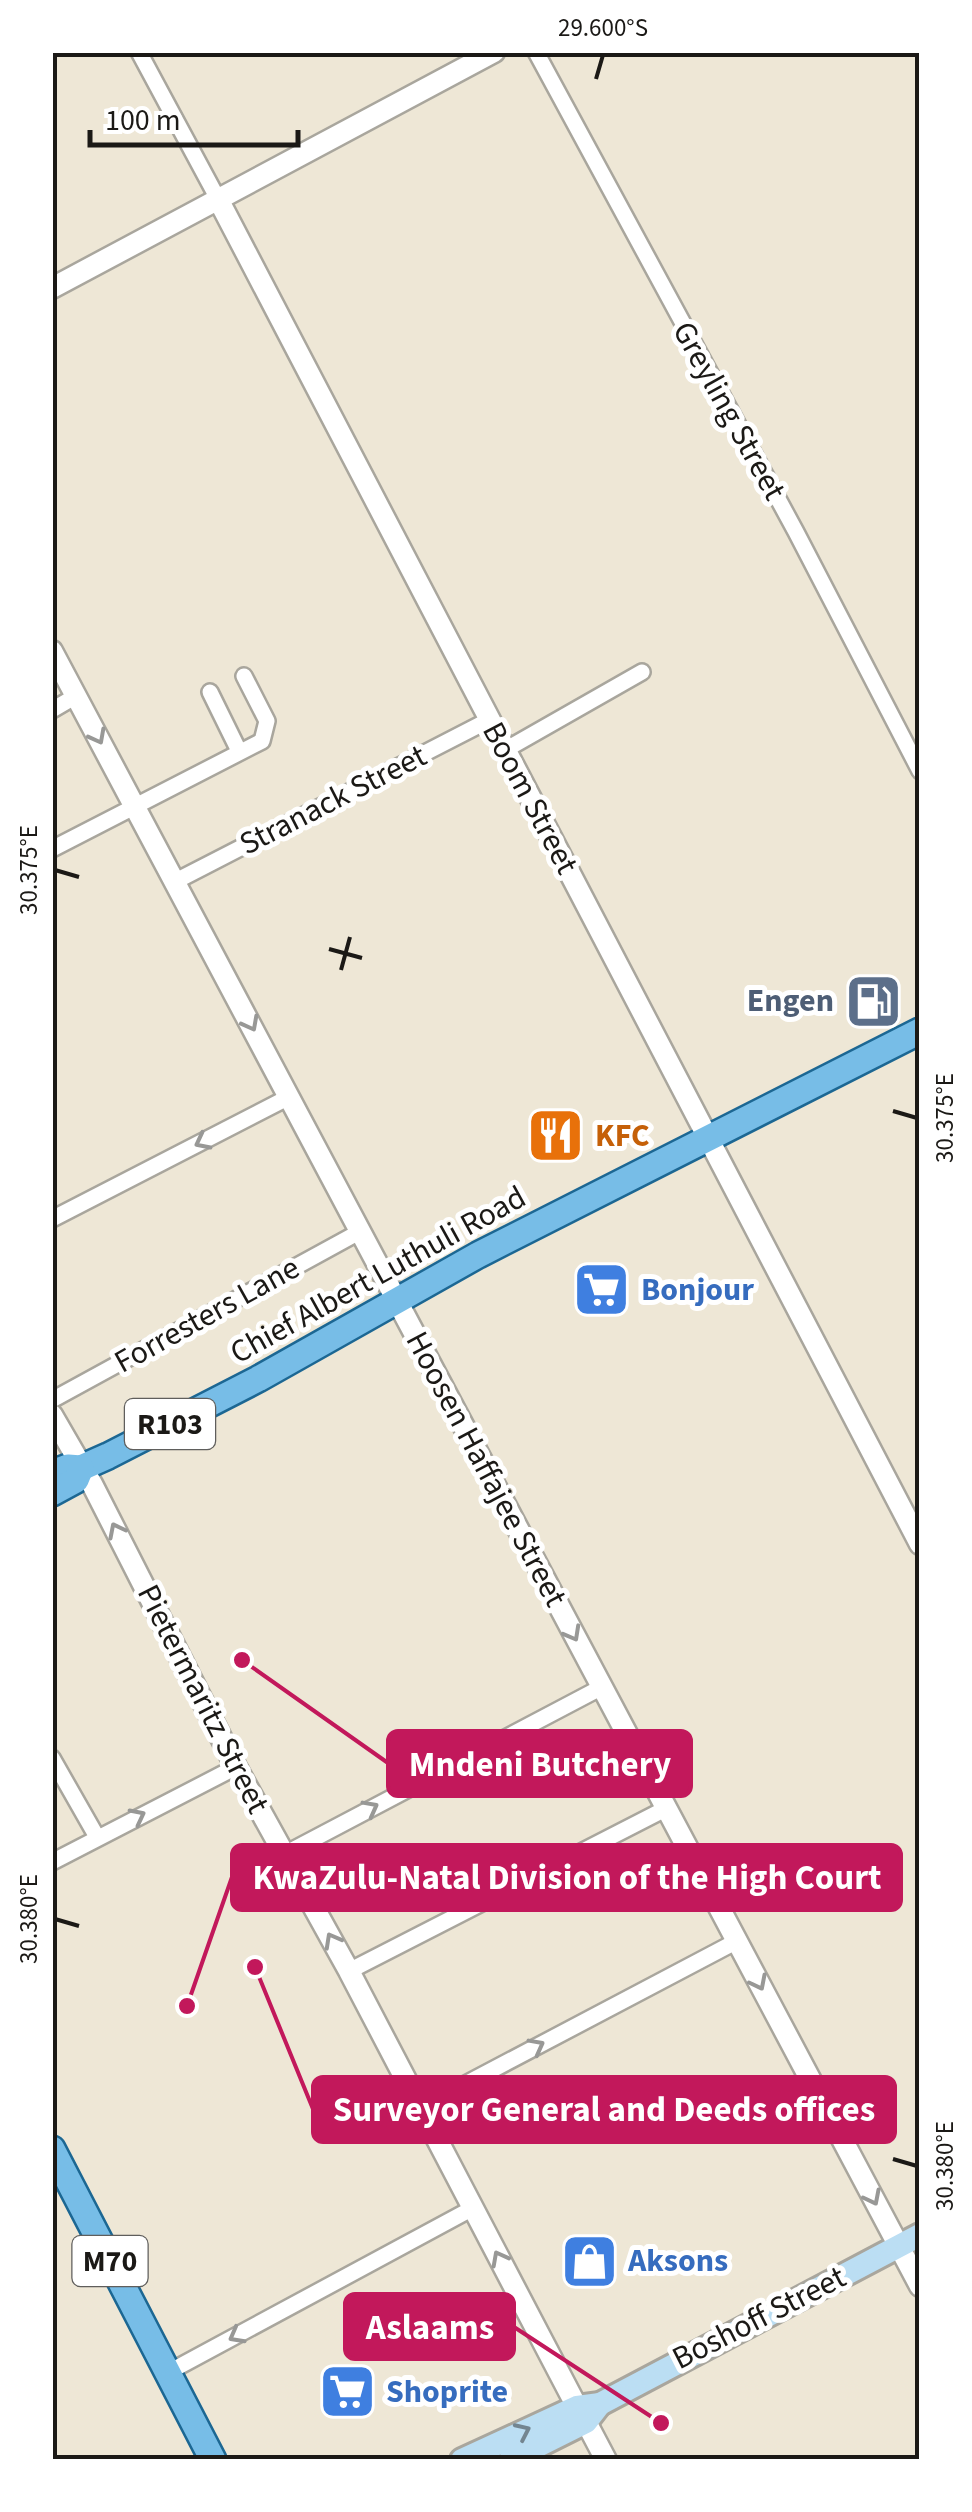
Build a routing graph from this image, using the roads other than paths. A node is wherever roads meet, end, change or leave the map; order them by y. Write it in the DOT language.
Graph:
graph roads {
  1 [pos="139,52"];
  2 [pos="494,52"];
  3 [pos="536,52"];
  4 [pos="218,199"];
  5 [pos="52,288"];
  6 [pos="52,651"];
  7 [pos="642,672"];
  8 [pos="244,676"];
  9 [pos="210,692"];
  10 [pos="76,696"];
  11 [pos="52,710"];
  12 [pos="490,720"];
  13 [pos="505,750"];
  14 [pos="239,752"];
  15 [pos="920,771"];
  16 [pos="135,805"];
  17 [pos="52,850"];
  18 [pos="176,881"];
  19 [pos="920,1030"];
  20 [pos="288,1097"];
  21 [pos="706,1138"];
  22 [pos="52,1219"];
  23 [pos="360,1232"];
  24 [pos="398,1300"];
  25 [pos="52,1400"];
  26 [pos="52,1415"];
  27 [pos="82,1468"];
  28 [pos="52,1474"];
  29 [pos="52,1493"];
  30 [pos="920,1544"];
  31 [pos="602,1686"];
  32 [pos="52,1758"];
  33 [pos="236,1767"];
  34 [pos="666,1808"];
  35 [pos="97,1837"];
  36 [pos="285,1854"];
  37 [pos="52,1862"];
  38 [pos="738,1941"];
  39 [pos="349,1971"];
  40 [pos="420,2108"];
  41 [pos="52,2149"];
  42 [pos="52,2181"];
  43 [pos="473,2208"];
  44 [pos="920,2235"];
  45 [pos="898,2246"];
  46 [pos="920,2286"];
  47 [pos="167,2373"];
  48 [pos="588,2411"];
  49 [pos="195,2460"];
  50 [pos="213,2460"];
  51 [pos="462,2460"];
  52 [pos="510,2460"];
  53 [pos="606,2460"];
  1 -- 4 [label="street, Boom Street"];
  2 -- 4 [label="street"];
  3 -- 15 [label="street, Greyling Street"];
  4 -- 5 [label="street"];
  4 -- 12 [label="street, Boom Street"];
  6 -- 10 [label="street, Hoosen Haffajee Street"];
  7 -- 13 [label="street"];
  8 -- 14 [label="street"];
  9 -- 14 [label="street"];
  10 -- 11 [label="street"];
  10 -- 16 [label="street, Hoosen Haffajee Street, one-way"];
  12 -- 13 [label="street, Boom Street"];
  12 -- 18 [label="street, Stranack Street"];
  13 -- 21 [label="street, Boom Street"];
  14 -- 16 [label="street"];
  16 -- 17 [label="street"];
  16 -- 18 [label="street, Hoosen Haffajee Street"];
  18 -- 20 [label="street, Hoosen Haffajee Street, one-way"];
  19 -- 21 [label="main road, Chief Albert Luthuli Road / R103"];
  20 -- 22 [label="street, one-way"];
  20 -- 23 [label="street, Hoosen Haffajee Street"];
  21 -- 24 [label="main road, Chief Albert Luthuli Road / R103"];
  21 -- 30 [label="street, Boom Street"];
  23 -- 24 [label="street, Hoosen Haffajee Street"];
  23 -- 25 [label="street, Forresters Lane"];
  24 -- 27 [label="main road, Chief Albert Luthuli Road / R103"];
  24 -- 31 [label="street, Hoosen Haffajee Street, one-way"];
  26 -- 27 [label="street, Pietermaritz Street"];
  27 -- 28 [label="main road, Chief Albert Luthuli Road / R103"];
  27 -- 29 [label="main road, Chief Albert Luthuli Road / R103"];
  33 -- 27 [label="street, Pietermaritz Street, one-way"];
  31 -- 34 [label="street, Hoosen Haffajee Street"];
  36 -- 31 [label="street, one-way"];
  32 -- 35 [label="street"];
  35 -- 33 [label="street, one-way"];
  33 -- 36 [label="street, Pietermaritz Street"];
  34 -- 38 [label="street, Hoosen Haffajee Street"];
  34 -- 39 [label="street"];
  35 -- 37 [label="street"];
  39 -- 36 [label="street, Pietermaritz Street, one-way"];
  40 -- 38 [label="street, one-way"];
  38 -- 45 [label="street, Hoosen Haffajee Street, one-way"];
  39 -- 40 [label="street, Pietermaritz Street"];
  40 -- 43 [label="street, Pietermaritz Street"];
  41 -- 47 [label="main road, M70"];
  42 -- 49 [label="main road, M70"];
  43 -- 47 [label="street, one-way"];
  48 -- 43 [label="street, Pietermaritz Street, one-way"];
  44 -- 45 [label="main road, Boshoff Street"];
  45 -- 46 [label="street, Hoosen Haffajee Street"];
  45 -- 48 [label="main road, Boshoff Street"];
  47 -- 50 [label="main road, M70"];
  51 -- 48 [label="main road, Boshoff Street, one-way"];
  48 -- 52 [label="main road, Boshoff Street"];
  48 -- 53 [label="street, Pietermaritz Street"];
}
